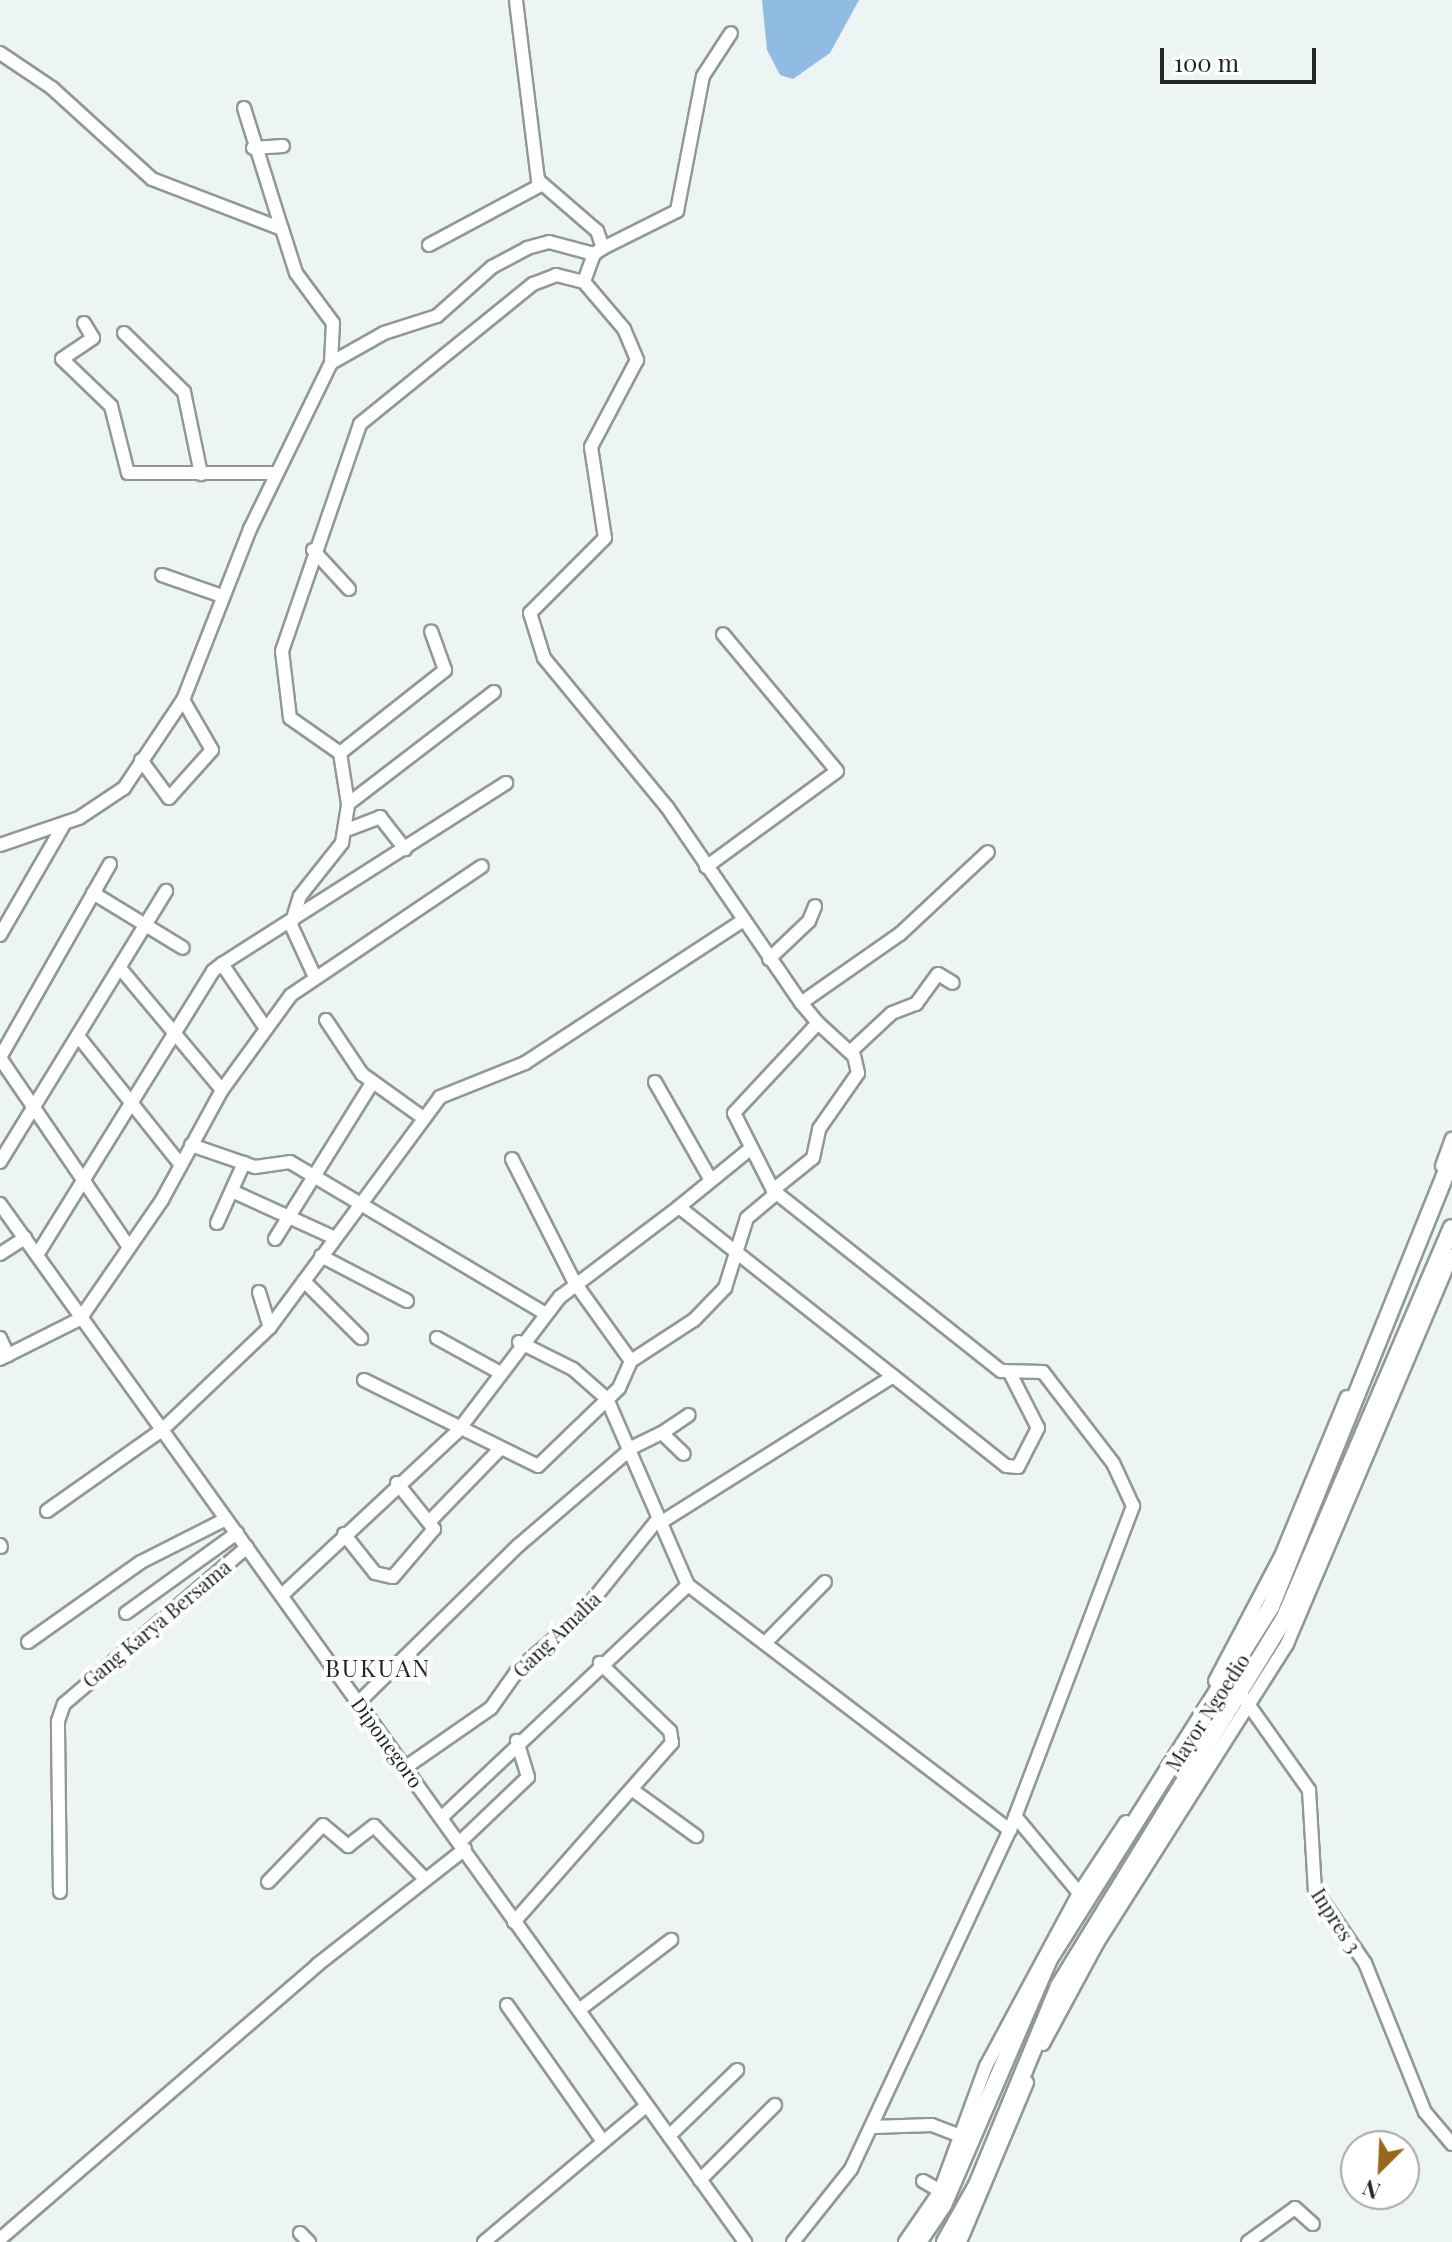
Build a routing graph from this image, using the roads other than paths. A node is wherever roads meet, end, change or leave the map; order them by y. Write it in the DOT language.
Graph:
graph roads {
  1 [pos="516,0"];
  2 [pos="731,33"];
  3 [pos="0,53"];
  4 [pos="244,108"];
  5 [pos="283,146"];
  6 [pos="253,148"];
  7 [pos="541,185"];
  8 [pos="282,229"];
  9 [pos="429,245"];
  10 [pos="599,251"];
  11 [pos="584,282"];
  12 [pos="84,323"];
  13 [pos="124,333"];
  14 [pos="331,363"];
  15 [pos="276,473"];
  16 [pos="201,474"];
  17 [pos="313,550"];
  18 [pos="162,575"];
  19 [pos="349,589"];
  20 [pos="222,596"];
  21 [pos="431,631"];
  22 [pos="723,634"];
  23 [pos="494,692"];
  24 [pos="183,700"];
  25 [pos="340,753"];
  26 [pos="141,760"];
  27 [pos="506,783"];
  28 [pos="348,804"];
  29 [pos="63,826"];
  30 [pos="344,831"];
  31 [pos="0,845"];
  32 [pos="405,849"];
  33 [pos="988,852"];
  34 [pos="110,864"];
  35 [pos="482,866"];
  36 [pos="706,867"];
  37 [pos="166,891"];
  38 [pos="93,893"];
  39 [pos="815,906"];
  40 [pos="742,921"];
  41 [pos="146,924"];
  42 [pos="291,925"];
  43 [pos="0,935"];
  44 [pos="183,948"];
  45 [pos="769,959"];
  46 [pos="222,964"];
  47 [pos="120,968"];
  48 [pos="314,975"];
  49 [pos="953,983"];
  50 [pos="801,1003"];
  51 [pos="326,1020"];
  52 [pos="818,1023"];
  53 [pos="265,1027"];
  54 [pos="173,1033"];
  55 [pos="78,1036"];
  56 [pos="850,1052"];
  57 [pos="655,1082"];
  58 [pos="372,1083"];
  59 [pos="222,1090"];
  60 [pos="129,1105"];
  61 [pos="34,1107"];
  62 [pos="422,1117"];
  63 [pos="1452,1139"];
  64 [pos="191,1145"];
  65 [pos="750,1149"];
  66 [pos="512,1159"];
  67 [pos="1452,1159"];
  68 [pos="0,1162"];
  69 [pos="244,1163"];
  70 [pos="181,1165"];
  71 [pos="314,1176"];
  72 [pos="86,1178"];
  73 [pos="711,1180"];
  74 [pos="234,1192"];
  75 [pos="774,1192"];
  76 [pos="361,1201"];
  77 [pos="0,1204"];
  78 [pos="679,1207"];
  79 [pos="290,1215"];
  80 [pos="217,1223"];
  81 [pos="1452,1228"];
  82 [pos="25,1238"];
  83 [pos="335,1238"];
  84 [pos="275,1239"];
  85 [pos="127,1244"];
  86 [pos="0,1254"];
  87 [pos="37,1255"];
  88 [pos="321,1256"];
  89 [pos="1452,1256"];
  90 [pos="738,1258"];
  91 [pos="304,1281"];
  92 [pos="575,1283"];
  93 [pos="259,1292"];
  94 [pos="407,1301"];
  95 [pos="544,1313"];
  96 [pos="80,1319"];
  97 [pos="270,1327"];
  98 [pos="0,1338"];
  99 [pos="361,1338"];
  100 [pos="437,1338"];
  101 [pos="519,1342"];
  102 [pos="4,1357"];
  103 [pos="631,1361"];
  104 [pos="497,1371"];
  105 [pos="1010,1373"];
  106 [pos="893,1376"];
  107 [pos="364,1380"];
  108 [pos="607,1399"];
  109 [pos="689,1415"];
  110 [pos="162,1430"];
  111 [pos="457,1432"];
  112 [pos="662,1433"];
  113 [pos="633,1447"];
  114 [pos="499,1450"];
  115 [pos="684,1454"];
  116 [pos="397,1483"];
  117 [pos="47,1511"];
  118 [pos="226,1519"];
  119 [pos="430,1521"];
  120 [pos="659,1521"];
  121 [pos="237,1533"];
  122 [pos="344,1534"];
  123 [pos="247,1547"];
  124 [pos="825,1582"];
  125 [pos="688,1585"];
  126 [pos="282,1595"];
  127 [pos="126,1613"];
  128 [pos="28,1642"];
  129 [pos="766,1642"];
  130 [pos="600,1663"];
  131 [pos="359,1702"];
  132 [pos="1246,1702"];
  133 [pos="517,1741"];
  134 [pos="406,1767"];
  135 [pos="634,1791"];
  136 [pos="1015,1816"];
  137 [pos="442,1817"];
  138 [pos="1010,1830"];
  139 [pos="696,1836"];
  140 [pos="462,1845"];
  141 [pos="425,1879"];
  142 [pos="268,1882"];
  143 [pos="1072,1885"];
  144 [pos="60,1892"];
  145 [pos="514,1922"];
  146 [pos="671,1940"];
  147 [pos="507,2005"];
  148 [pos="579,2010"];
  149 [pos="737,2070"];
  150 [pos="775,2105"];
  151 [pos="646,2106"];
  152 [pos="872,2127"];
  153 [pos="669,2136"];
  154 [pos="961,2136"];
  155 [pos="602,2140"];
  156 [pos="1452,2144"];
  157 [pos="700,2180"];
  158 [pos="934,2189"];
  159 [pos="961,2216"];
  160 [pos="1313,2224"];
  161 [pos="0,2239"];
  162 [pos="484,2242"];
  163 [pos="745,2242"];
  164 [pos="793,2242"];
  165 [pos="905,2242"];
  166 [pos="918,2242"];
  167 [pos="945,2242"];
  168 [pos="960,2242"];
  169 [pos="1248,2242"];
  1 -- 7 [label="street"];
  2 -- 10 [label="street"];
  3 -- 8 [label="street"];
  4 -- 6 [label="street"];
  5 -- 6 [label="street"];
  6 -- 8 [label="street"];
  7 -- 9 [label="street"];
  7 -- 10 [label="street"];
  8 -- 14 [label="street"];
  10 -- 11 [label="street"];
  10 -- 14 [label="street"];
  11 -- 17 [label="street"];
  11 -- 36 [label="street"];
  12 -- 16 [label="street"];
  13 -- 16 [label="street"];
  14 -- 15 [label="street"];
  15 -- 16 [label="street"];
  15 -- 20 [label="street"];
  17 -- 19 [label="street"];
  17 -- 25 [label="street"];
  18 -- 20 [label="street"];
  20 -- 24 [label="street"];
  21 -- 25 [label="street"];
  22 -- 36 [label="street"];
  23 -- 28 [label="street"];
  24 -- 26 [label="street"];
  24 -- 26 [label="street"];
  25 -- 28 [label="street"];
  26 -- 29 [label="street"];
  27 -- 32 [label="street"];
  28 -- 30 [label="street"];
  29 -- 31 [label="street"];
  29 -- 43 [label="street"];
  30 -- 32 [label="street"];
  30 -- 42 [label="street"];
  32 -- 42 [label="street"];
  33 -- 50 [label="street"];
  34 -- 38 [label="street"];
  35 -- 48 [label="street"];
  36 -- 40 [label="street"];
  37 -- 41 [label="street"];
  38 -- 41 [label="street"];
  38 -- 61 [label="street"];
  39 -- 45 [label="street"];
  40 -- 45 [label="street"];
  40 -- 62 [label="street"];
  41 -- 44 [label="street"];
  41 -- 47 [label="street"];
  42 -- 46 [label="street"];
  42 -- 48 [label="street"];
  45 -- 50 [label="street"];
  46 -- 53 [label="street"];
  46 -- 54 [label="street"];
  47 -- 54 [label="street"];
  47 -- 55 [label="street"];
  48 -- 53 [label="street"];
  49 -- 56 [label="street"];
  50 -- 52 [label="street"];
  51 -- 58 [label="street"];
  52 -- 56 [label="street"];
  52 -- 65 [label="street"];
  53 -- 59 [label="street"];
  54 -- 59 [label="street"];
  54 -- 60 [label="street"];
  55 -- 60 [label="street"];
  55 -- 61 [label="street"];
  56 -- 75 [label="street"];
  57 -- 73 [label="street"];
  58 -- 62 [label="street"];
  58 -- 71 [label="street"];
  59 -- 64 [label="street"];
  60 -- 70 [label="street"];
  60 -- 72 [label="street"];
  61 -- 68 [label="street"];
  61 -- 72 [label="street"];
  62 -- 76 [label="street"];
  63 -- 143 [label="street"];
  64 -- 69 [label="street"];
  64 -- 70 [label="street"];
  65 -- 73 [label="street"];
  65 -- 75 [label="street"];
  66 -- 92 [label="street"];
  67 -- 158 [label="street, Mayor Ngoedio"];
  69 -- 71 [label="street"];
  69 -- 74 [label="street"];
  70 -- 85 [label="street"];
  71 -- 76 [label="street"];
  71 -- 79 [label="street"];
  72 -- 85 [label="street"];
  72 -- 87 [label="street"];
  73 -- 78 [label="street"];
  74 -- 79 [label="street"];
  74 -- 80 [label="street"];
  75 -- 90 [label="street"];
  75 -- 105 [label="street"];
  76 -- 83 [label="street"];
  76 -- 95 [label="street"];
  77 -- 82 [label="street, Diponegoro"];
  78 -- 90 [label="street"];
  78 -- 92 [label="street"];
  79 -- 83 [label="street"];
  79 -- 84 [label="street"];
  81 -- 132 [label="street, Mayor Ngoedio"];
  82 -- 86 [label="street"];
  82 -- 87 [label="street, Diponegoro"];
  83 -- 88 [label="street"];
  85 -- 96 [label="street"];
  87 -- 96 [label="street, Diponegoro"];
  88 -- 91 [label="street"];
  88 -- 94 [label="street"];
  89 -- 132 [label="street"];
  90 -- 103 [label="street"];
  90 -- 106 [label="street"];
  91 -- 97 [label="street"];
  91 -- 99 [label="street"];
  92 -- 95 [label="street"];
  92 -- 103 [label="street"];
  93 -- 97 [label="street"];
  95 -- 101 [label="street"];
  96 -- 102 [label="street"];
  96 -- 110 [label="street, Diponegoro"];
  97 -- 110 [label="street"];
  98 -- 102 [label="street"];
  100 -- 104 [label="street"];
  101 -- 104 [label="street"];
  101 -- 108 [label="street"];
  103 -- 108 [label="street"];
  104 -- 111 [label="street"];
  105 -- 106 [label="street"];
  105 -- 136 [label="street"];
  106 -- 120 [label="street, Gang Amalia"];
  107 -- 111 [label="street"];
  108 -- 113 [label="street"];
  108 -- 114 [label="street"];
  109 -- 112 [label="street"];
  110 -- 117 [label="street"];
  110 -- 118 [label="street, Diponegoro"];
  111 -- 114 [label="street"];
  111 -- 116 [label="street"];
  112 -- 113 [label="street"];
  112 -- 115 [label="street"];
  113 -- 120 [label="street"];
  113 -- 131 [label="street"];
  114 -- 119 [label="street"];
  116 -- 119 [label="street"];
  116 -- 122 [label="street"];
  118 -- 121 [label="street, Diponegoro"];
  118 -- 128 [label="street"];
  119 -- 122 [label="street"];
  120 -- 125 [label="street"];
  120 -- 134 [label="street, Gang Amalia"];
  121 -- 123 [label="street, Diponegoro"];
  121 -- 127 [label="street"];
  122 -- 126 [label="street"];
  123 -- 126 [label="street, Diponegoro"];
  123 -- 144 [label="street, Gang Karya Bersama"];
  124 -- 129 [label="street"];
  125 -- 129 [label="street"];
  125 -- 130 [label="street"];
  126 -- 131 [label="street, Diponegoro"];
  129 -- 138 [label="street"];
  130 -- 133 [label="street"];
  130 -- 135 [label="street"];
  131 -- 134 [label="street, Diponegoro"];
  132 -- 156 [label="street, Inpres 3"];
  132 -- 159 [label="street, Mayor Ngoedio"];
  132 -- 168 [label="street"];
  133 -- 137 [label="street"];
  133 -- 140 [label="street"];
  134 -- 137 [label="street, Diponegoro"];
  135 -- 139 [label="street"];
  135 -- 145 [label="street"];
  136 -- 138 [label="street"];
  136 -- 143 [label="street"];
  137 -- 140 [label="street, Diponegoro"];
  138 -- 152 [label="street"];
  140 -- 141 [label="street"];
  140 -- 145 [label="street, Diponegoro"];
  141 -- 142 [label="street"];
  141 -- 161 [label="street"];
  143 -- 154 [label="street"];
  145 -- 148 [label="street, Diponegoro"];
  146 -- 148 [label="street"];
  147 -- 155 [label="street"];
  148 -- 151 [label="street, Diponegoro"];
  149 -- 153 [label="street"];
  150 -- 157 [label="street"];
  151 -- 153 [label="street, Diponegoro"];
  151 -- 155 [label="street"];
  152 -- 154 [label="street"];
  152 -- 164 [label="street"];
  153 -- 157 [label="street, Diponegoro"];
  154 -- 158 [label="street"];
  155 -- 162 [label="street"];
  157 -- 163 [label="street, Diponegoro"];
  158 -- 159 [label="street"];
  158 -- 165 [label="street"];
  158 -- 166 [label="street, Mayor Ngoedio"];
  159 -- 167 [label="street, Mayor Ngoedio"];
  160 -- 169 [label="street"];
}
